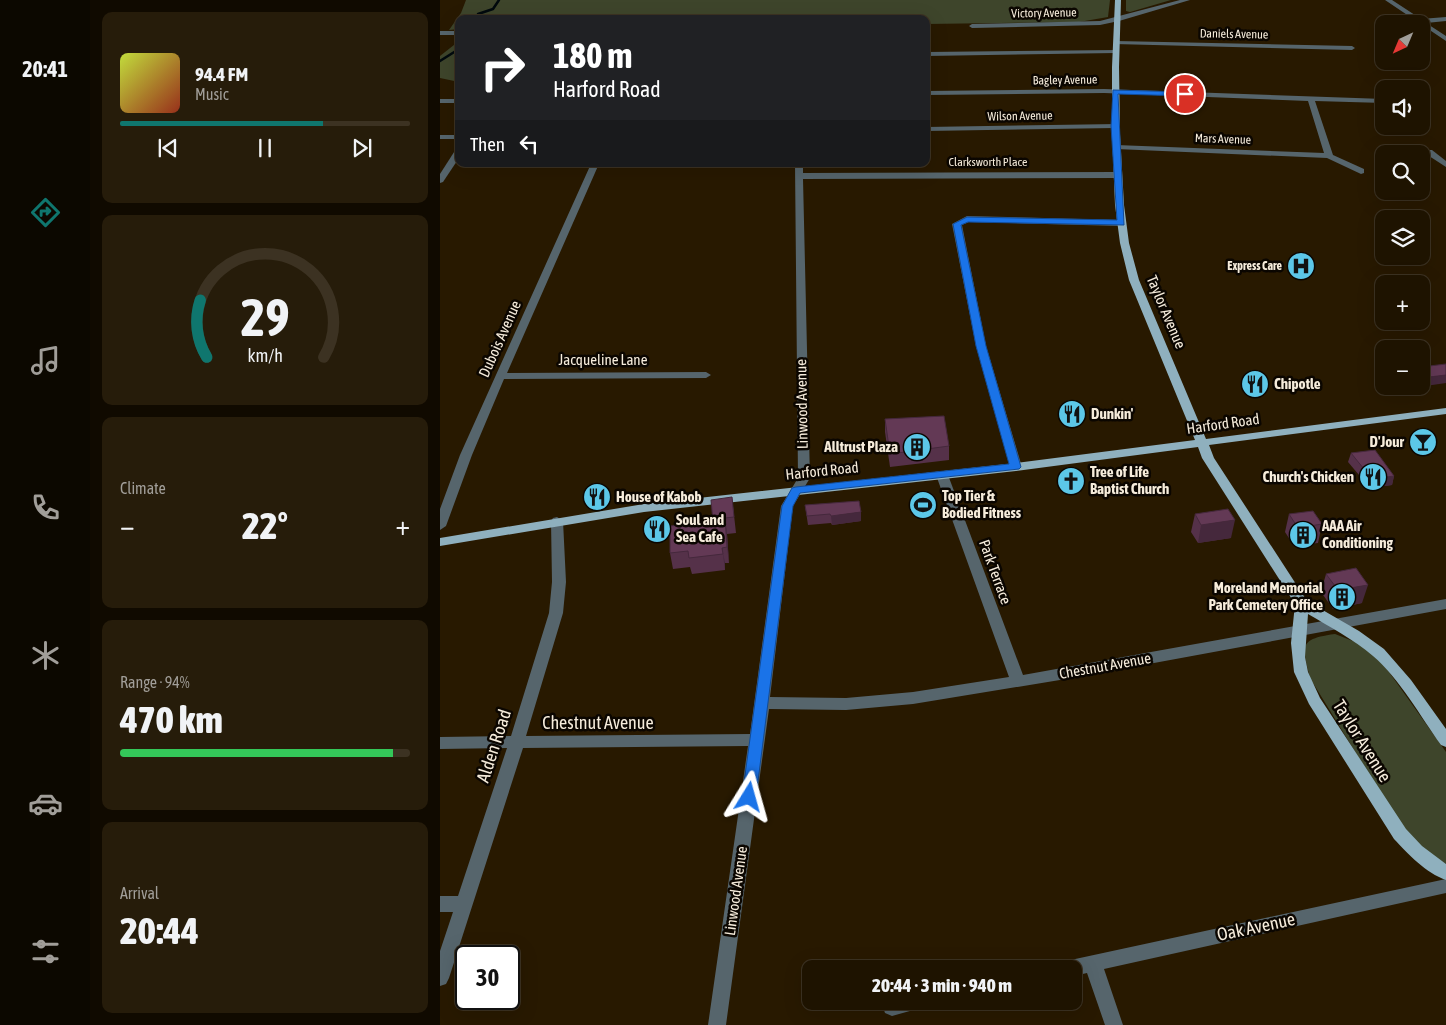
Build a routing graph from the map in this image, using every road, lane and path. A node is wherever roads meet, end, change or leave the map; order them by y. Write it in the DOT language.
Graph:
graph roads {
  1 [pos="1118,0"];
  2 [pos="1187,0"];
  3 [pos="1388,0"];
  4 [pos="1410,15"];
  5 [pos="1446,19"];
  6 [pos="1117,20"];
  7 [pos="1430,21"];
  8 [pos="972,26"];
  9 [pos="1430,29"];
  10 [pos="440,33"];
  11 [pos="455,33"];
  12 [pos="1446,39"];
  13 [pos="1116,43"];
  14 [pos="1352,48"];
  15 [pos="1116,51"];
  16 [pos="930,54"];
  17 [pos="1115,91"];
  18 [pos="930,93"];
  19 [pos="1311,99"];
  20 [pos="440,101"];
  21 [pos="455,101"];
  22 [pos="1375,101"];
  23 [pos="1115,126"];
  24 [pos="930,129"];
  25 [pos="440,137"];
  26 [pos="455,137"];
  27 [pos="1116,147"];
  28 [pos="1430,153"];
  29 [pos="1328,156"];
  30 [pos="455,157"];
  31 [pos="1446,165"];
  32 [pos="594,167"];
  33 [pos="799,167"];
  34 [pos="1361,172"];
  35 [pos="1118,175"];
  36 [pos="798,176"];
  37 [pos="440,180"];
  38 [pos="1121,223"];
  39 [pos="706,375"];
  40 [pos="500,376"];
  41 [pos="1446,411"];
  42 [pos="1201,443"];
  43 [pos="1016,467"];
  44 [pos="942,475"];
  45 [pos="796,490"];
  46 [pos="557,521"];
  47 [pos="440,526"];
  48 [pos="440,542"];
  49 [pos="1302,604"];
  50 [pos="1446,604"];
  51 [pos="1335,624"];
  52 [pos="1300,630"];
  53 [pos="1017,680"];
  54 [pos="762,703"];
  55 [pos="757,740"];
  56 [pos="1446,741"];
  57 [pos="517,742"];
  58 [pos="440,743"];
  59 [pos="1446,873"];
  60 [pos="1446,886"];
  61 [pos="440,904"];
  62 [pos="464,904"];
  63 [pos="1093,963"];
  64 [pos="1082,965"];
  65 [pos="440,978"];
  66 [pos="717,1025"];
  67 [pos="1114,1025"];
  1 -- 6 [label="main road, Taylor Avenue"];
  2 -- 6 [label="street, Victory Avenue"];
  3 -- 4 [label="street"];
  5 -- 7 [label="street"];
  6 -- 8 [label="street, Victory Avenue"];
  6 -- 13 [label="main road, Taylor Avenue"];
  9 -- 12 [label="street"];
  10 -- 11 [label="street"];
  13 -- 14 [label="street, Daniels Avenue"];
  13 -- 15 [label="main road, Taylor Avenue"];
  15 -- 16 [label="street"];
  15 -- 17 [label="main road, Taylor Avenue"];
  17 -- 18 [label="street, Bagley Avenue"];
  17 -- 19 [label="street, Bagley Avenue"];
  17 -- 23 [label="main road, Taylor Avenue"];
  19 -- 22 [label="street, Bagley Avenue"];
  19 -- 29 [label="street"];
  20 -- 21 [label="street"];
  23 -- 24 [label="street, Wilson Avenue"];
  23 -- 27 [label="main road, Taylor Avenue"];
  25 -- 26 [label="street"];
  27 -- 29 [label="street, Mars Avenue"];
  27 -- 35 [label="main road, Taylor Avenue"];
  28 -- 31 [label="street"];
  29 -- 34 [label="street"];
  30 -- 37 [label="street"];
  32 -- 40 [label="street, Dubois Avenue"];
  33 -- 36 [label="street, Linwood Avenue"];
  35 -- 36 [label="street, Clarksworth Place"];
  35 -- 38 [label="main road, Taylor Avenue"];
  36 -- 45 [label="street, Linwood Avenue"];
  38 -- 42 [label="main road, Taylor Avenue"];
  38 -- 43 [label="street"];
  39 -- 40 [label="street, Jacqueline Lane"];
  40 -- 47 [label="street, Dubois Avenue"];
  41 -- 42 [label="main road, Harford Road"];
  42 -- 43 [label="main road, Harford Road"];
  42 -- 49 [label="main road, Taylor Avenue"];
  43 -- 44 [label="main road, Harford Road"];
  44 -- 45 [label="main road, Harford Road"];
  44 -- 53 [label="street, Park Terrace"];
  45 -- 46 [label="main road, Harford Road"];
  45 -- 54 [label="street, Linwood Avenue"];
  46 -- 48 [label="main road, Harford Road"];
  46 -- 57 [label="street, Alden Road"];
  49 -- 51 [label="main road, Taylor Avenue"];
  49 -- 52 [label="main road, Taylor Avenue"];
  50 -- 51 [label="street, Chestnut Avenue"];
  51 -- 52 [label="street, Chestnut Avenue"];
  51 -- 56 [label="main road, Taylor Avenue"];
  52 -- 53 [label="street, Chestnut Avenue"];
  52 -- 59 [label="main road, Taylor Avenue"];
  53 -- 54 [label="street, Chestnut Avenue"];
  54 -- 55 [label="street, Linwood Avenue"];
  55 -- 57 [label="street, Chestnut Avenue"];
  55 -- 66 [label="street, Linwood Avenue"];
  57 -- 58 [label="street, Chestnut Avenue"];
  57 -- 62 [label="street, Alden Road"];
  60 -- 63 [label="street, Oak Avenue"];
  61 -- 62 [label="street"];
  62 -- 65 [label="street, Alden Road"];
  63 -- 64 [label="street, Oak Avenue"];
  63 -- 67 [label="street"];
}
